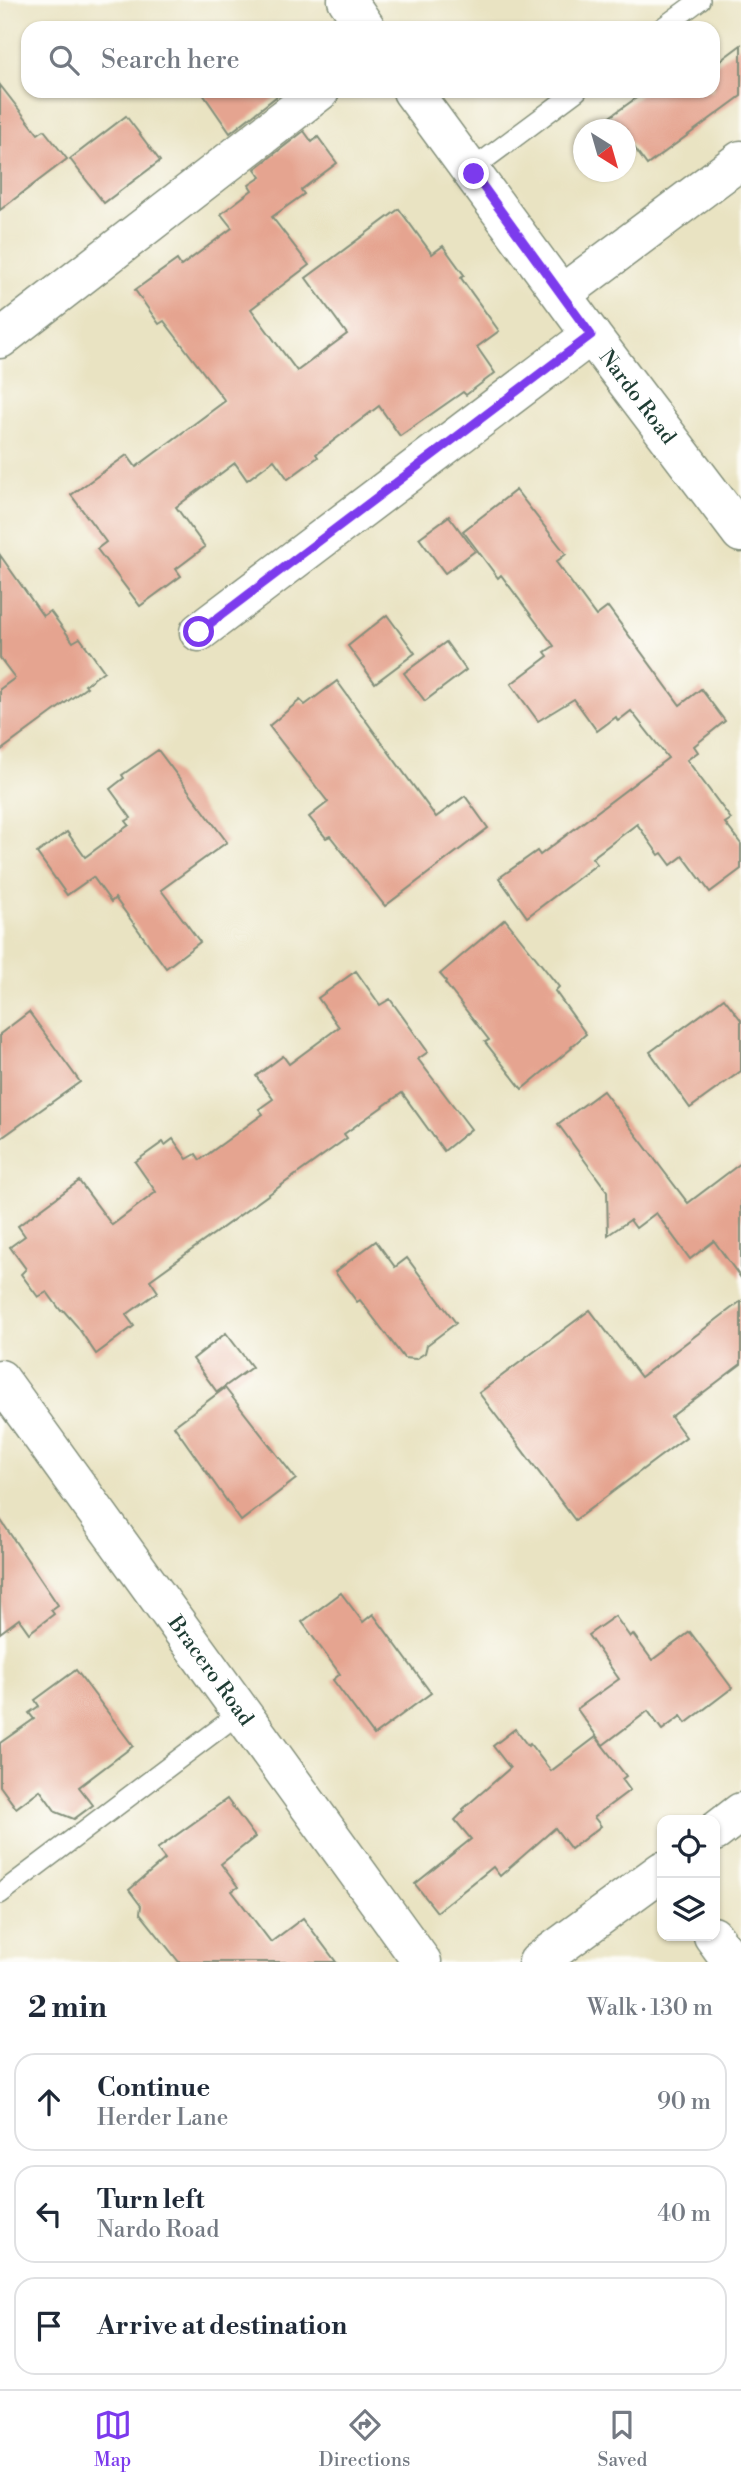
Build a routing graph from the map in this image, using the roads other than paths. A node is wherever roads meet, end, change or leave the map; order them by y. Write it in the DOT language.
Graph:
graph roads {
  1 [pos="347,0"];
  2 [pos="700,0"];
  3 [pos="361,21"];
  4 [pos="672,21"];
  5 [pos="311,98"];
  6 [pos="417,98"];
  7 [pos="568,98"];
  8 [pos="741,160"];
  9 [pos="471,170"];
  10 [pos="562,295"];
  11 [pos="591,335"];
  12 [pos="0,339"];
  13 [pos="741,533"];
  14 [pos="199,632"];
  15 [pos="0,1379"];
  16 [pos="241,1712"];
  17 [pos="741,1812"];
  18 [pos="720,1828"];
  19 [pos="657,1875"];
  20 [pos="0,1894"];
  21 [pos="717,1941"];
  22 [pos="422,1962"];
  23 [pos="538,1962"];
  24 [pos="732,1962"];
  1 -- 3 [label="street"];
  2 -- 4 [label="lane"];
  5 -- 12 [label="street"];
  6 -- 9 [label="street, Nardo Road"];
  7 -- 9 [label="lane"];
  8 -- 10 [label="street"];
  9 -- 10 [label="street, Nardo Road"];
  10 -- 11 [label="street, Nardo Road"];
  11 -- 13 [label="street, Nardo Road"];
  11 -- 14 [label="street"];
  15 -- 16 [label="street, Bracero Road"];
  16 -- 20 [label="lane"];
  16 -- 22 [label="street, Bracero Road"];
  17 -- 18 [label="street"];
  19 -- 23 [label="street"];
  21 -- 24 [label="street"];
}
